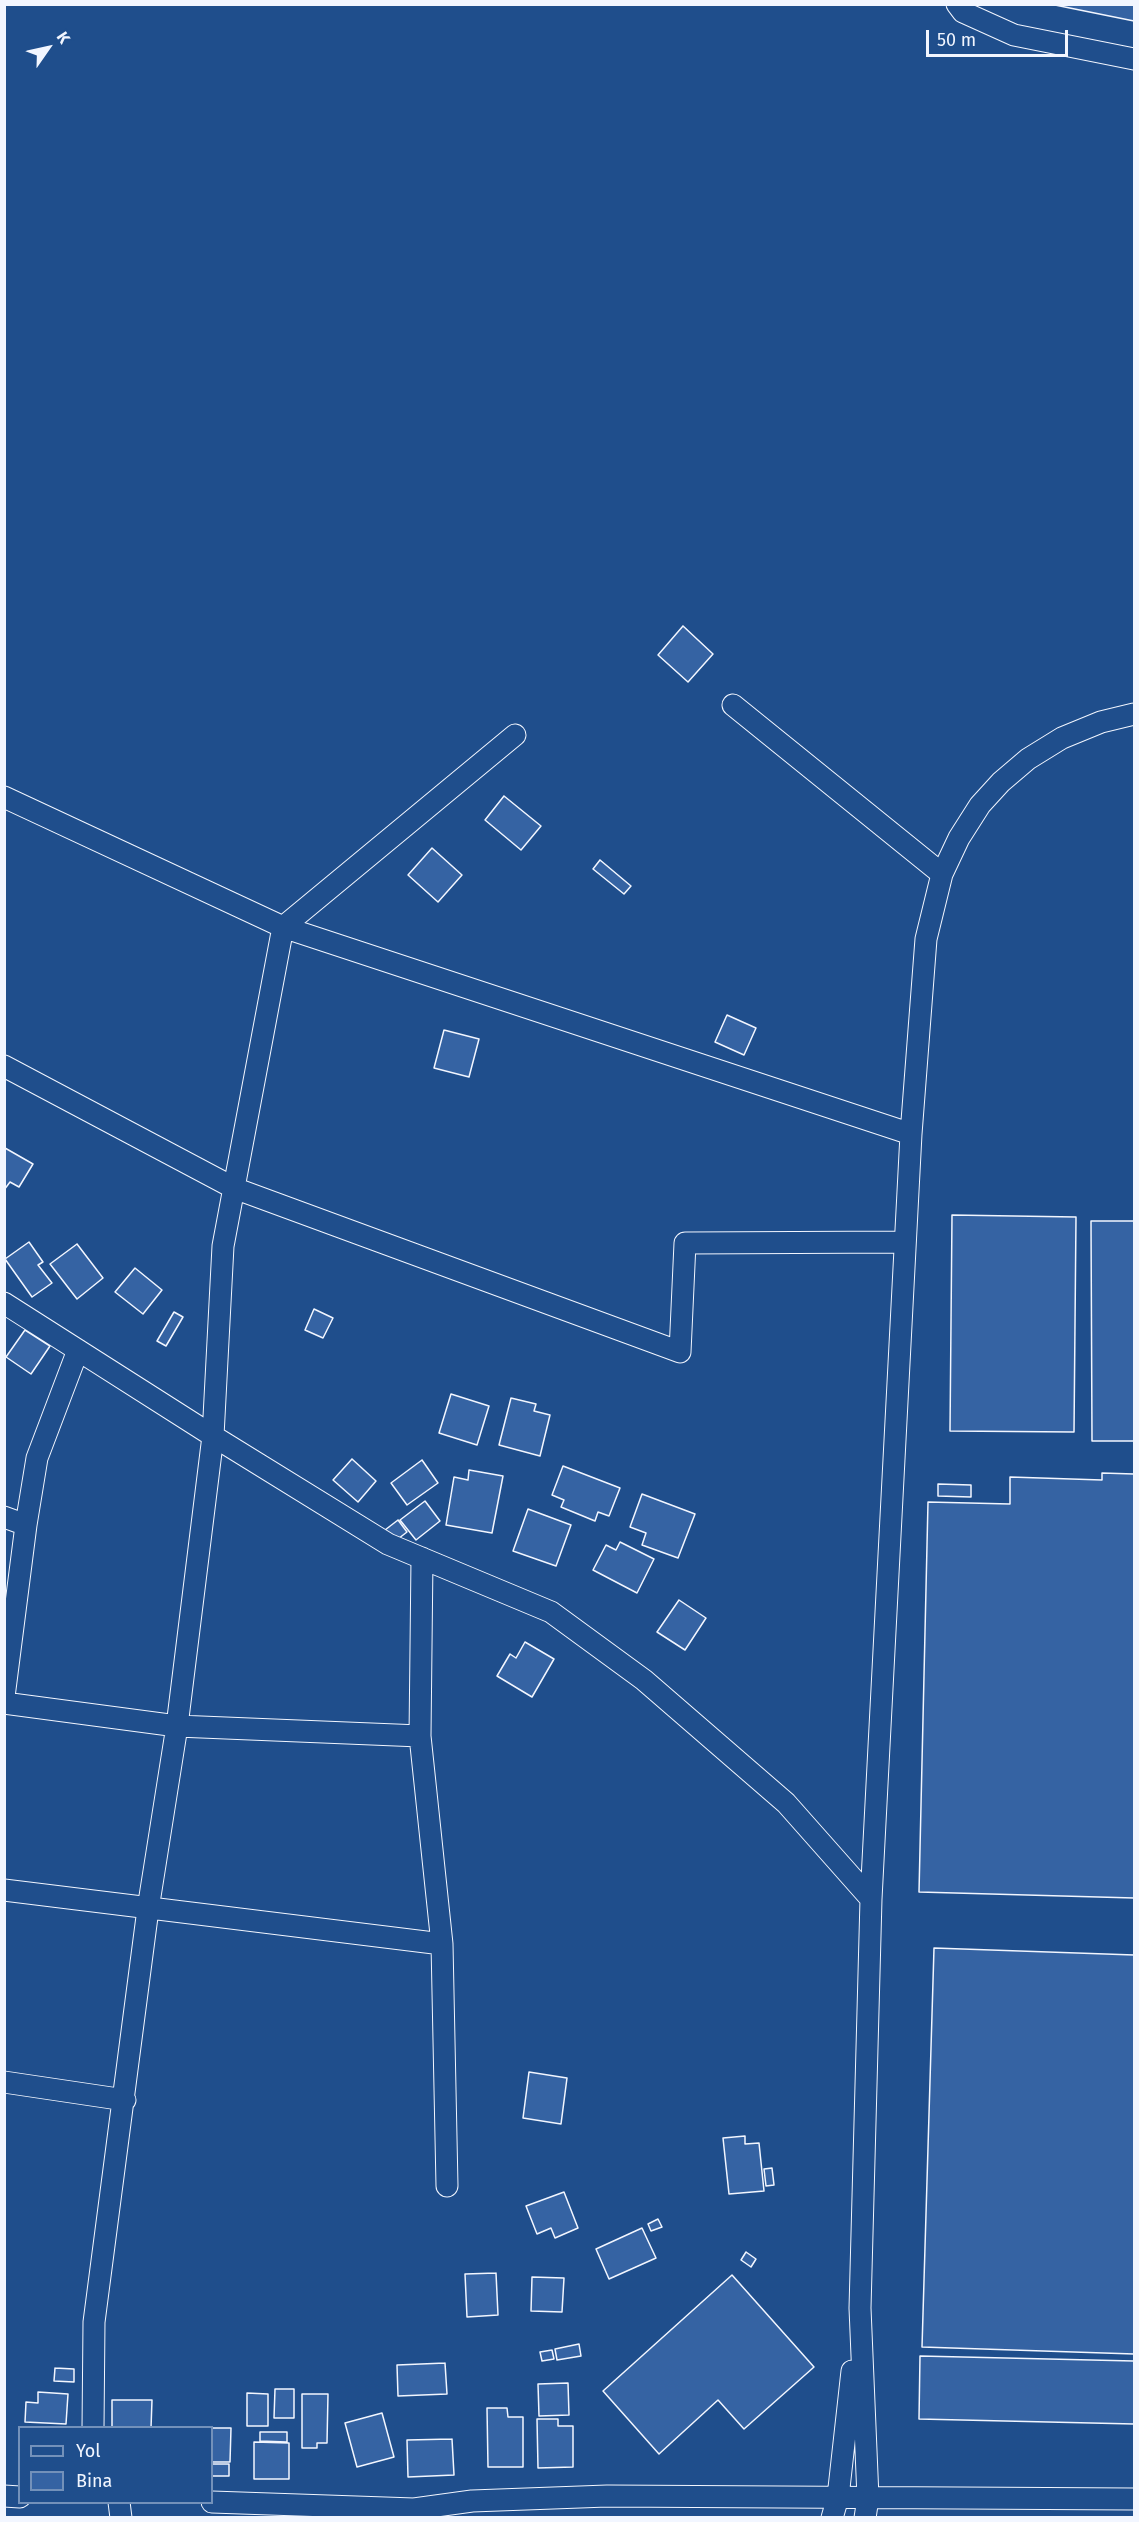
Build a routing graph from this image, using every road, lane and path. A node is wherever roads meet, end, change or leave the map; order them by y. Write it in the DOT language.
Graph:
graph roads {
  1 [pos="957,4"];
  2 [pos="1134,59"];
  3 [pos="733,705"];
  4 [pos="1134,714"];
  5 [pos="515,735"];
  6 [pos="4,797"];
  7 [pos="942,874"];
  8 [pos="283,927"];
  9 [pos="4,1066"];
  10 [pos="911,1134"];
  11 [pos="234,1188"];
  12 [pos="905,1242"];
  13 [pos="4,1303"];
  14 [pos="78,1350"];
  15 [pos="213,1437"];
  16 [pos="4,1517"];
  17 [pos="26,1525"];
  18 [pos="422,1558"];
  19 [pos="4,1697"];
  20 [pos="4,1703"];
  21 [pos="177,1726"];
  22 [pos="420,1736"];
  23 [pos="4,1890"];
  24 [pos="871,1899"];
  25 [pos="148,1909"];
  26 [pos="442,1944"];
  27 [pos="4,2082"];
  28 [pos="125,2100"];
  29 [pos="447,2186"];
  30 [pos="860,2308"];
  31 [pos="93,2426"];
  32 [pos="1134,2499"];
  33 [pos="213,2502"];
  34 [pos="835,2507"];
  35 [pos="867,2508"];
  36 [pos="414,2510"];
  37 [pos="441,2517"];
  1 -- 2 [label="street"];
  3 -- 7 [label="street"];
  4 -- 7 [label="street"];
  5 -- 8 [label="street"];
  6 -- 8 [label="street"];
  7 -- 10 [label="street"];
  8 -- 10 [label="street"];
  8 -- 11 [label="street"];
  9 -- 11 [label="street"];
  10 -- 12 [label="street"];
  11 -- 12 [label="street"];
  11 -- 15 [label="street"];
  12 -- 24 [label="street"];
  13 -- 14 [label="street"];
  14 -- 15 [label="street"];
  14 -- 17 [label="street"];
  15 -- 18 [label="street"];
  15 -- 21 [label="street"];
  16 -- 17 [label="street"];
  17 -- 19 [label="street"];
  18 -- 22 [label="street"];
  18 -- 24 [label="street"];
  20 -- 21 [label="street"];
  21 -- 22 [label="street"];
  21 -- 25 [label="street"];
  22 -- 26 [label="street"];
  23 -- 25 [label="street"];
  24 -- 30 [label="street"];
  25 -- 26 [label="street"];
  25 -- 28 [label="street"];
  26 -- 29 [label="street"];
  27 -- 28 [label="street"];
  28 -- 31 [label="street"];
  30 -- 34 [label="street"];
  30 -- 35 [label="street"];
  32 -- 35 [label="street"];
  33 -- 36 [label="street"];
  34 -- 35 [label="street"];
  34 -- 36 [label="street"];
  36 -- 37 [label="street"];
}
